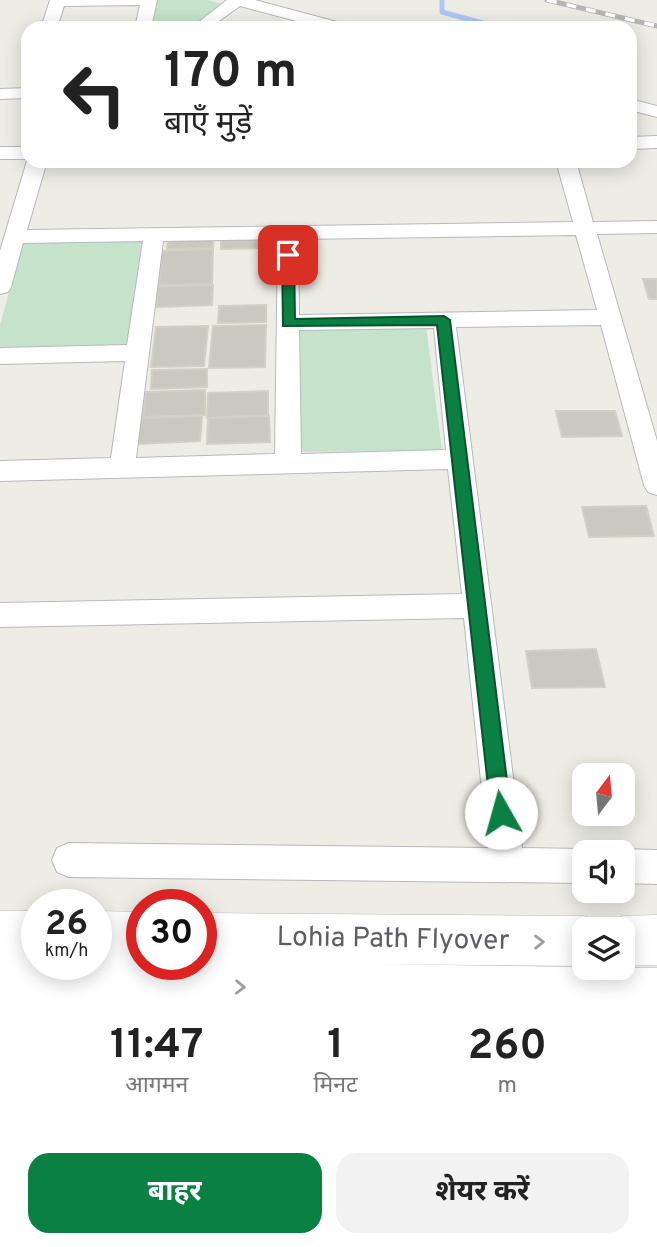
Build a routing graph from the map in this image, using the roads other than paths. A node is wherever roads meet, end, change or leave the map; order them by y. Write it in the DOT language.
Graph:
graph roads {
  1 [pos="149,0"];
  2 [pos="237,0"];
  3 [pos="57,1"];
  4 [pos="51,21"];
  5 [pos="144,21"];
  6 [pos="208,21"];
  7 [pos="316,21"];
  8 [pos="21,93"];
  9 [pos="0,94"];
  10 [pos="637,106"];
  11 [pos="657,111"];
  12 [pos="657,142"];
  13 [pos="637,143"];
  14 [pos="0,153"];
  15 [pos="21,153"];
  16 [pos="35,168"];
  17 [pos="568,168"];
  18 [pos="584,227"];
  19 [pos="657,227"];
  20 [pos="288,232"];
  21 [pos="154,234"];
  22 [pos="15,237"];
  23 [pos="0,287"];
  24 [pos="610,317"];
  25 [pos="444,320"];
  26 [pos="288,323"];
  27 [pos="137,353"];
  28 [pos="0,356"];
  29 [pos="652,452"];
  30 [pos="460,460"];
  31 [pos="288,464"];
  32 [pos="122,468"];
  33 [pos="0,471"];
  34 [pos="657,485"];
  35 [pos="477,606"];
  36 [pos="0,615"];
  37 [pos="69,860"];
  38 [pos="507,865"];
  39 [pos="572,866"];
  40 [pos="635,866"];
  41 [pos="657,867"];
  42 [pos="0,936"];
  43 [pos="21,936"];
  44 [pos="217,938"];
  45 [pos="657,940"];
  46 [pos="572,941"];
  47 [pos="635,941"];
  48 [pos="0,984"];
  49 [pos="657,994"];
  1 -- 3 [label="street"];
  1 -- 5 [label="street"];
  2 -- 6 [label="street"];
  2 -- 7 [label="street"];
  3 -- 4 [label="street"];
  8 -- 9 [label="street"];
  10 -- 11 [label="street"];
  12 -- 13 [label="street"];
  14 -- 15 [label="street"];
  16 -- 22 [label="street"];
  17 -- 18 [label="street"];
  18 -- 19 [label="street"];
  18 -- 20 [label="street"];
  18 -- 24 [label="street"];
  20 -- 21 [label="street"];
  20 -- 26 [label="street"];
  21 -- 22 [label="street"];
  21 -- 27 [label="street"];
  22 -- 23 [label="street"];
  24 -- 25 [label="street"];
  24 -- 29 [label="street"];
  25 -- 26 [label="street"];
  25 -- 30 [label="street"];
  26 -- 31 [label="street"];
  27 -- 28 [label="street"];
  27 -- 32 [label="street"];
  29 -- 34 [label="street"];
  30 -- 31 [label="street"];
  30 -- 35 [label="street"];
  31 -- 32 [label="street"];
  32 -- 33 [label="street"];
  35 -- 36 [label="street"];
  35 -- 38 [label="street"];
  37 -- 38 [label="street"];
  38 -- 39 [label="street"];
  40 -- 41 [label="street"];
  42 -- 43 [label="main road"];
  44 -- 46 [label="main road, Lohia Path Flyover, one-way"];
  45 -- 47 [label="main road"];
  48 -- 49 [label="main road, one-way"];
}
